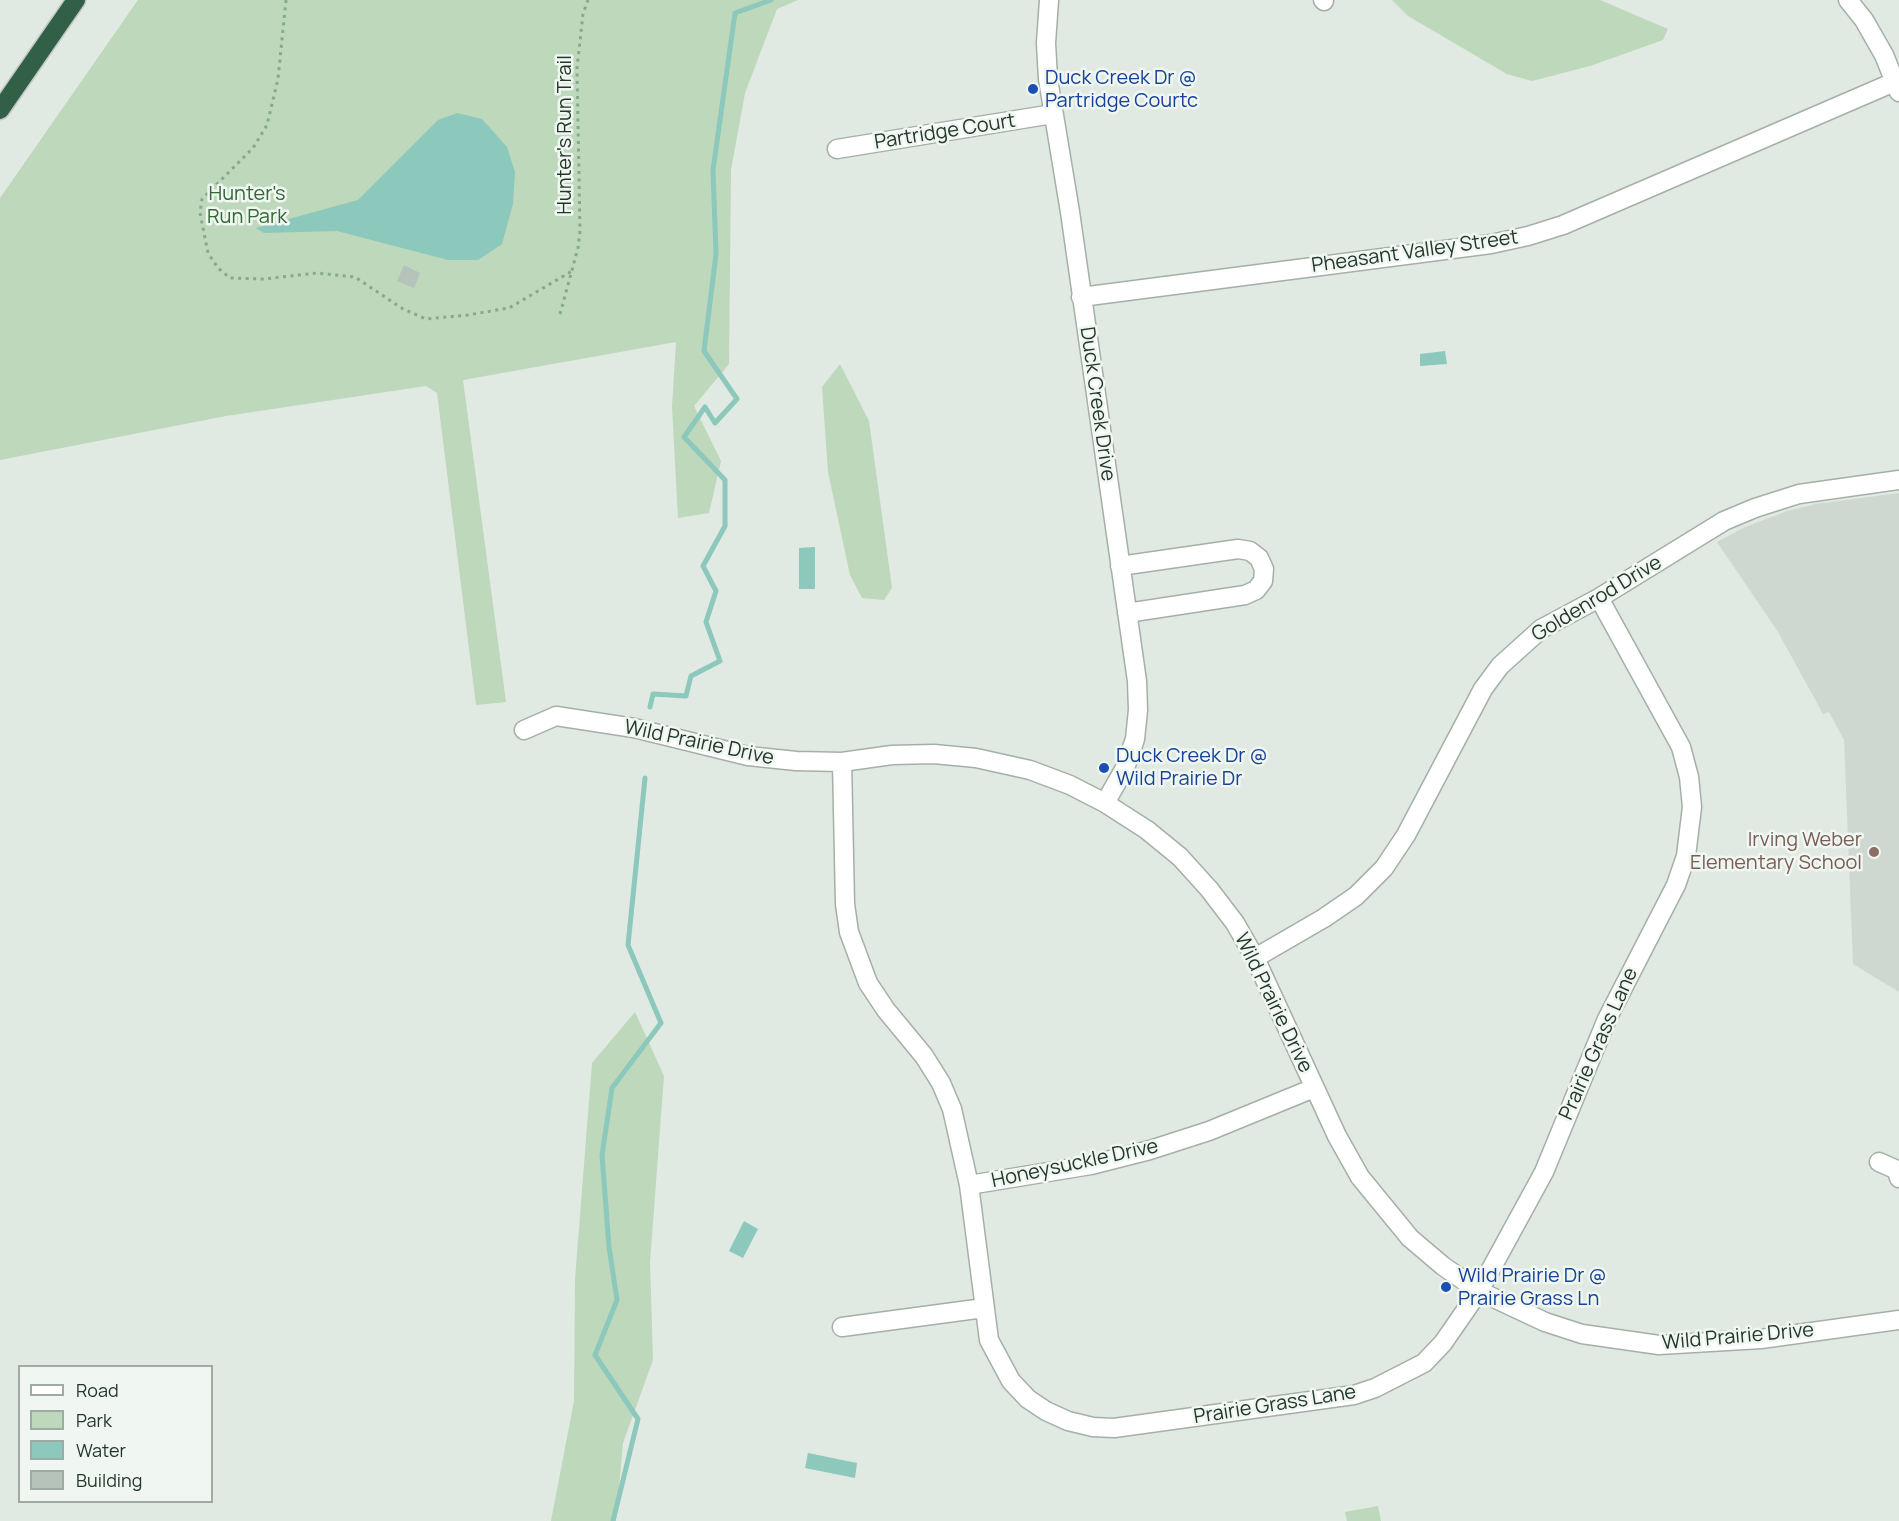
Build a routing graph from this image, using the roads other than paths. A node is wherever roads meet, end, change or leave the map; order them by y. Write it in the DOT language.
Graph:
graph roads {
  1 [pos="76,0"];
  2 [pos="1049,0"];
  3 [pos="1848,0"];
  4 [pos="1897,85"];
  5 [pos="0,110"];
  6 [pos="1053,114"];
  7 [pos="837,149"];
  8 [pos="1081,297"];
  9 [pos="1899,480"];
  10 [pos="1120,566"];
  11 [pos="1599,598"];
  12 [pos="1127,613"];
  13 [pos="525,730"];
  14 [pos="842,762"];
  15 [pos="1106,803"];
  16 [pos="1255,958"];
  17 [pos="1314,1088"];
  18 [pos="1879,1162"];
  19 [pos="1899,1178"];
  20 [pos="969,1185"];
  21 [pos="1479,1291"];
  22 [pos="984,1308"];
  23 [pos="1899,1320"];
  24 [pos="842,1327"];
  1 -- 5 [label="highway"];
  2 -- 6 [label="street, Duck Creek Drive"];
  3 -- 4 [label="street"];
  4 -- 8 [label="street, Pheasant Valley Street"];
  6 -- 7 [label="street, Partridge Court"];
  6 -- 8 [label="street, Duck Creek Drive"];
  8 -- 10 [label="street, Duck Creek Drive"];
  9 -- 11 [label="street, Goldenrod Drive"];
  10 -- 12 [label="street, Duck Creek Drive"];
  10 -- 12 [label="street"];
  11 -- 16 [label="street, Goldenrod Drive"];
  11 -- 21 [label="street, Prairie Grass Lane"];
  12 -- 15 [label="street, Duck Creek Drive"];
  13 -- 14 [label="street, Wild Prairie Drive"];
  14 -- 15 [label="street, Wild Prairie Drive"];
  14 -- 20 [label="street, Prairie Grass Lane"];
  15 -- 16 [label="street, Wild Prairie Drive"];
  16 -- 17 [label="street, Wild Prairie Drive"];
  17 -- 20 [label="street, Honeysuckle Drive"];
  17 -- 21 [label="street, Wild Prairie Drive"];
  18 -- 19 [label="street"];
  20 -- 22 [label="street, Prairie Grass Lane"];
  21 -- 22 [label="street, Prairie Grass Lane"];
  21 -- 23 [label="street, Wild Prairie Drive"];
  22 -- 24 [label="street"];
}
